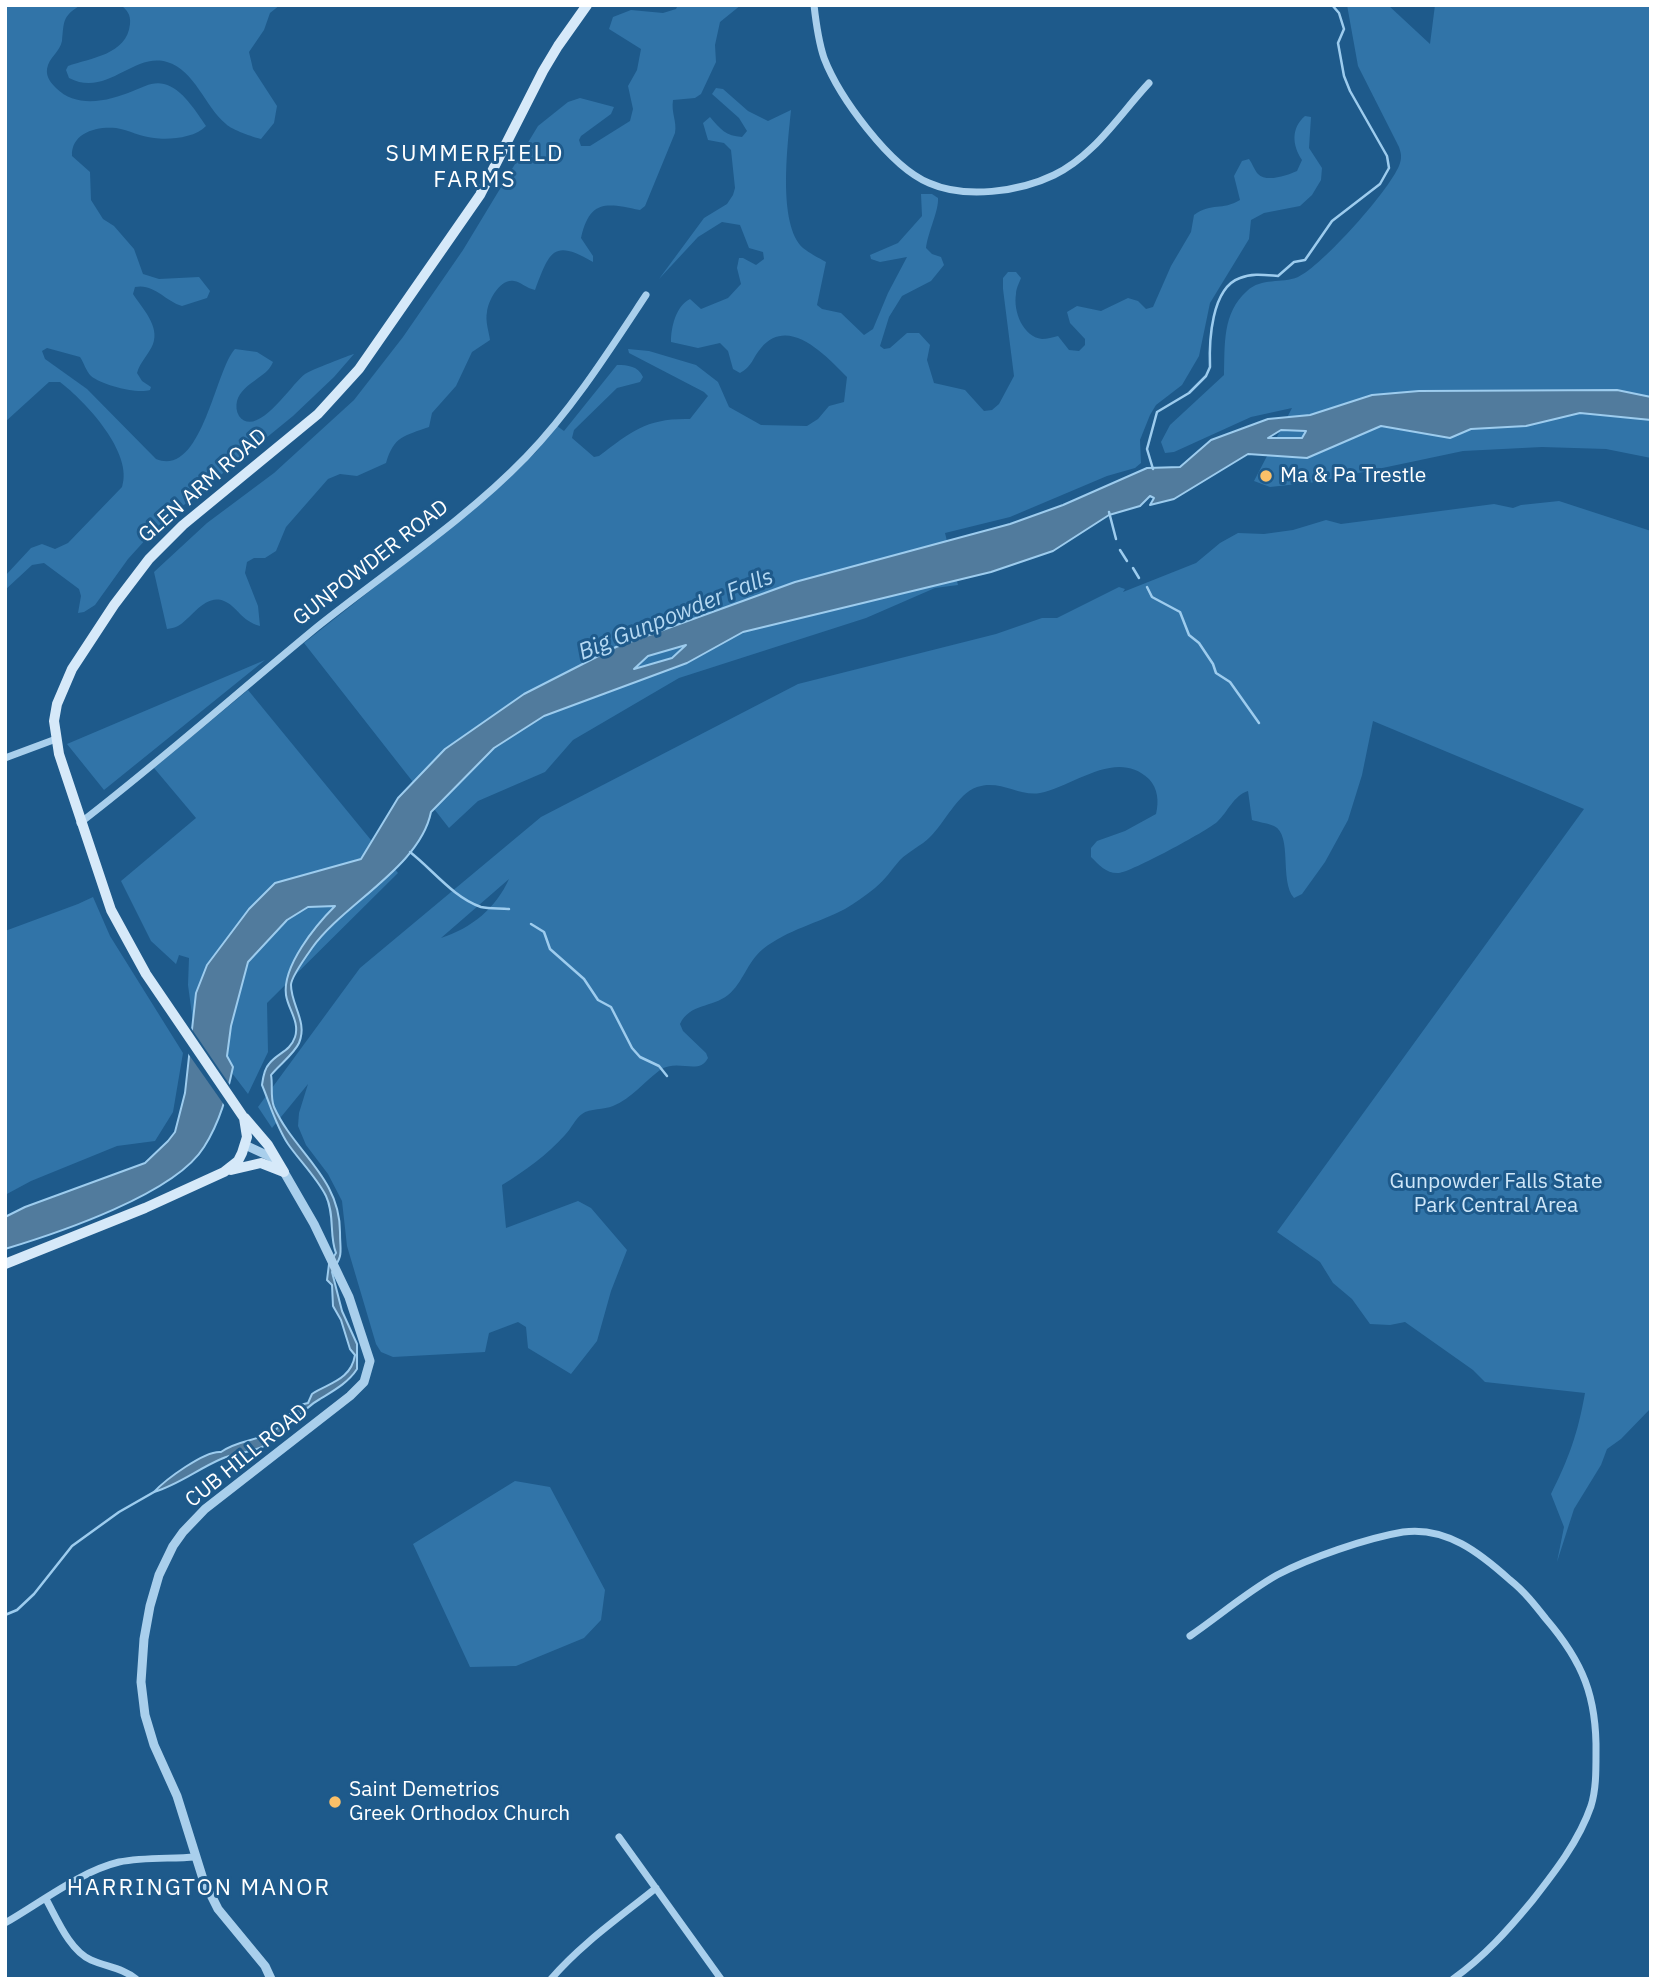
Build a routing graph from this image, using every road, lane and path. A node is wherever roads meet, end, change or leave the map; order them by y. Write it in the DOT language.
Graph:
graph roads {
  1 [pos="587,5"];
  2 [pos="814,5"];
  3 [pos="1149,83"];
  4 [pos="646,295"];
  5 [pos="56,739"];
  6 [pos="5,758"];
  7 [pos="80,823"];
  8 [pos="244,1118"];
  9 [pos="245,1145"];
  10 [pos="224,1172"];
  11 [pos="284,1172"];
  12 [pos="5,1264"];
  13 [pos="1190,1636"];
  14 [pos="619,1837"];
  15 [pos="195,1857"];
  16 [pos="656,1888"];
  17 [pos="46,1899"];
  18 [pos="5,1923"];
  19 [pos="136,1979"];
  20 [pos="271,1979"];
  21 [pos="551,1979"];
  22 [pos="721,1979"];
  23 [pos="1453,1979"];
  1 -- 5 [label="main road, GLEN ARM ROAD"];
  2 -- 3 [label="street"];
  4 -- 7 [label="street, GUNPOWDER ROAD"];
  5 -- 6 [label="street"];
  5 -- 7 [label="main road, GLEN ARM ROAD"];
  7 -- 8 [label="main road, GLEN ARM ROAD"];
  8 -- 9 [label="main road"];
  8 -- 11 [label="main road, GLEN ARM ROAD"];
  9 -- 10 [label="main road"];
  9 -- 11 [label="street, CUB HILL ROAD"];
  10 -- 11 [label="main road"];
  10 -- 12 [label="main road"];
  11 -- 15 [label="street, CUB HILL ROAD"];
  13 -- 23 [label="street"];
  14 -- 16 [label="street"];
  15 -- 17 [label="street"];
  15 -- 20 [label="street, CUB HILL ROAD"];
  16 -- 21 [label="street"];
  16 -- 22 [label="street"];
  17 -- 18 [label="street"];
  17 -- 19 [label="street"];
}
